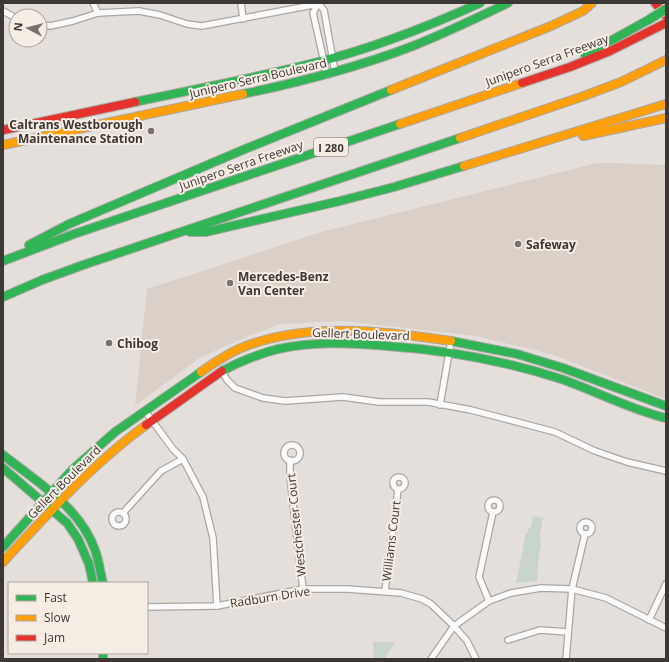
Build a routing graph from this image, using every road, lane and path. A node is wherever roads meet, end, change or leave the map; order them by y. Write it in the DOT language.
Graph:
graph roads {
  1 [pos="93,3"];
  2 [pos="241,3"];
  3 [pos="318,3"];
  4 [pos="480,3"];
  5 [pos="508,3"];
  6 [pos="583,3"];
  7 [pos="592,3"];
  8 [pos="655,3"];
  9 [pos="666,9"];
  10 [pos="98,13"];
  11 [pos="666,16"];
  12 [pos="243,19"];
  13 [pos="666,23"];
  14 [pos="48,26"];
  15 [pos="551,26"];
  16 [pos="328,59"];
  17 [pos="666,60"];
  18 [pos="556,71"];
  19 [pos="331,73"];
  20 [pos="666,104"];
  21 [pos="666,118"];
  22 [pos="3,130"];
  23 [pos="567,135"];
  24 [pos="3,145"];
  25 [pos="182,231"];
  26 [pos="3,260"];
  27 [pos="3,298"];
  28 [pos="451,341"];
  29 [pos="449,353"];
  30 [pos="222,371"];
  31 [pos="440,404"];
  32 [pos="666,406"];
  33 [pos="145,411"];
  34 [pos="666,418"];
  35 [pos="152,421"];
  36 [pos="3,455"];
  37 [pos="183,459"];
  38 [pos="290,460"];
  39 [pos="3,468"];
  40 [pos="666,471"];
  41 [pos="398,490"];
  42 [pos="50,494"];
  43 [pos="61,502"];
  44 [pos="43,503"];
  45 [pos="52,509"];
  46 [pos="493,512"];
  47 [pos="123,513"];
  48 [pos="585,534"];
  49 [pos="3,547"];
  50 [pos="3,562"];
  51 [pos="93,582"];
  52 [pos="103,582"];
  53 [pos="666,584"];
  54 [pos="303,589"];
  55 [pos="572,589"];
  56 [pos="385,591"];
  57 [pos="489,601"];
  58 [pos="217,606"];
  59 [pos="148,607"];
  60 [pos="649,620"];
  61 [pos="454,626"];
  62 [pos="666,628"];
  63 [pos="568,632"];
  64 [pos="508,640"];
  65 [pos="431,659"];
  66 [pos="476,659"];
  67 [pos="566,659"];
  1 -- 10 [label="street"];
  2 -- 12 [label="street"];
  3 -- 12 [label="street"];
  3 -- 16 [label="street"];
  3 -- 16 [label="street"];
  4 -- 16 [label="main road, Junipero Serra Boulevard"];
  5 -- 19 [label="main road, Junipero Serra Boulevard"];
  6 -- 15 [label="main road"];
  7 -- 15 [label="main road"];
  8 -- 11 [label="main road"];
  9 -- 18 [label="main road, bridge"];
  10 -- 12 [label="street"];
  10 -- 14 [label="street"];
  13 -- 18 [label="main road, Junipero Serra Freeway / I 280"];
  15 -- 26 [label="main road"];
  16 -- 19 [label="street"];
  16 -- 19 [label="street"];
  16 -- 22 [label="main road, Junipero Serra Boulevard"];
  17 -- 25 [label="main road"];
  18 -- 26 [label="main road, Junipero Serra Freeway / I 280"];
  19 -- 24 [label="main road, Junipero Serra Boulevard"];
  20 -- 23 [label="main road"];
  21 -- 23 [label="main road"];
  23 -- 25 [label="main road"];
  25 -- 27 [label="main road"];
  28 -- 29 [label="street"];
  28 -- 32 [label="main road, Gellert Boulevard"];
  28 -- 33 [label="main road, Gellert Boulevard"];
  29 -- 30 [label="main road, Gellert Boulevard"];
  29 -- 31 [label="street"];
  29 -- 34 [label="main road, Gellert Boulevard"];
  30 -- 31 [label="street"];
  30 -- 35 [label="main road, Gellert Boulevard"];
  31 -- 40 [label="street"];
  33 -- 35 [label="street"];
  33 -- 42 [label="main road, Gellert Boulevard"];
  35 -- 37 [label="street"];
  35 -- 43 [label="main road, Gellert Boulevard"];
  36 -- 42 [label="main road"];
  37 -- 47 [label="street"];
  37 -- 58 [label="street"];
  38 -- 54 [label="street, Westchester Court"];
  39 -- 44 [label="main road"];
  41 -- 56 [label="street, Williams Court"];
  42 -- 43 [label="main road"];
  42 -- 44 [label="main road, Gellert Boulevard"];
  43 -- 45 [label="main road, Gellert Boulevard"];
  43 -- 52 [label="main road"];
  44 -- 45 [label="main road"];
  44 -- 49 [label="main road, Gellert Boulevard"];
  45 -- 50 [label="main road, Gellert Boulevard"];
  45 -- 51 [label="main road"];
  46 -- 57 [label="street"];
  48 -- 55 [label="street"];
  53 -- 60 [label="street"];
  54 -- 56 [label="street, Radburn Drive"];
  54 -- 58 [label="street, Radburn Drive"];
  55 -- 57 [label="street"];
  55 -- 60 [label="street"];
  55 -- 63 [label="street"];
  56 -- 61 [label="street, Radburn Drive"];
  57 -- 61 [label="street"];
  58 -- 59 [label="street, Radburn Drive"];
  60 -- 62 [label="street"];
  61 -- 65 [label="street"];
  61 -- 66 [label="street, Radburn Drive"];
  63 -- 64 [label="street"];
  63 -- 67 [label="street"];
}
